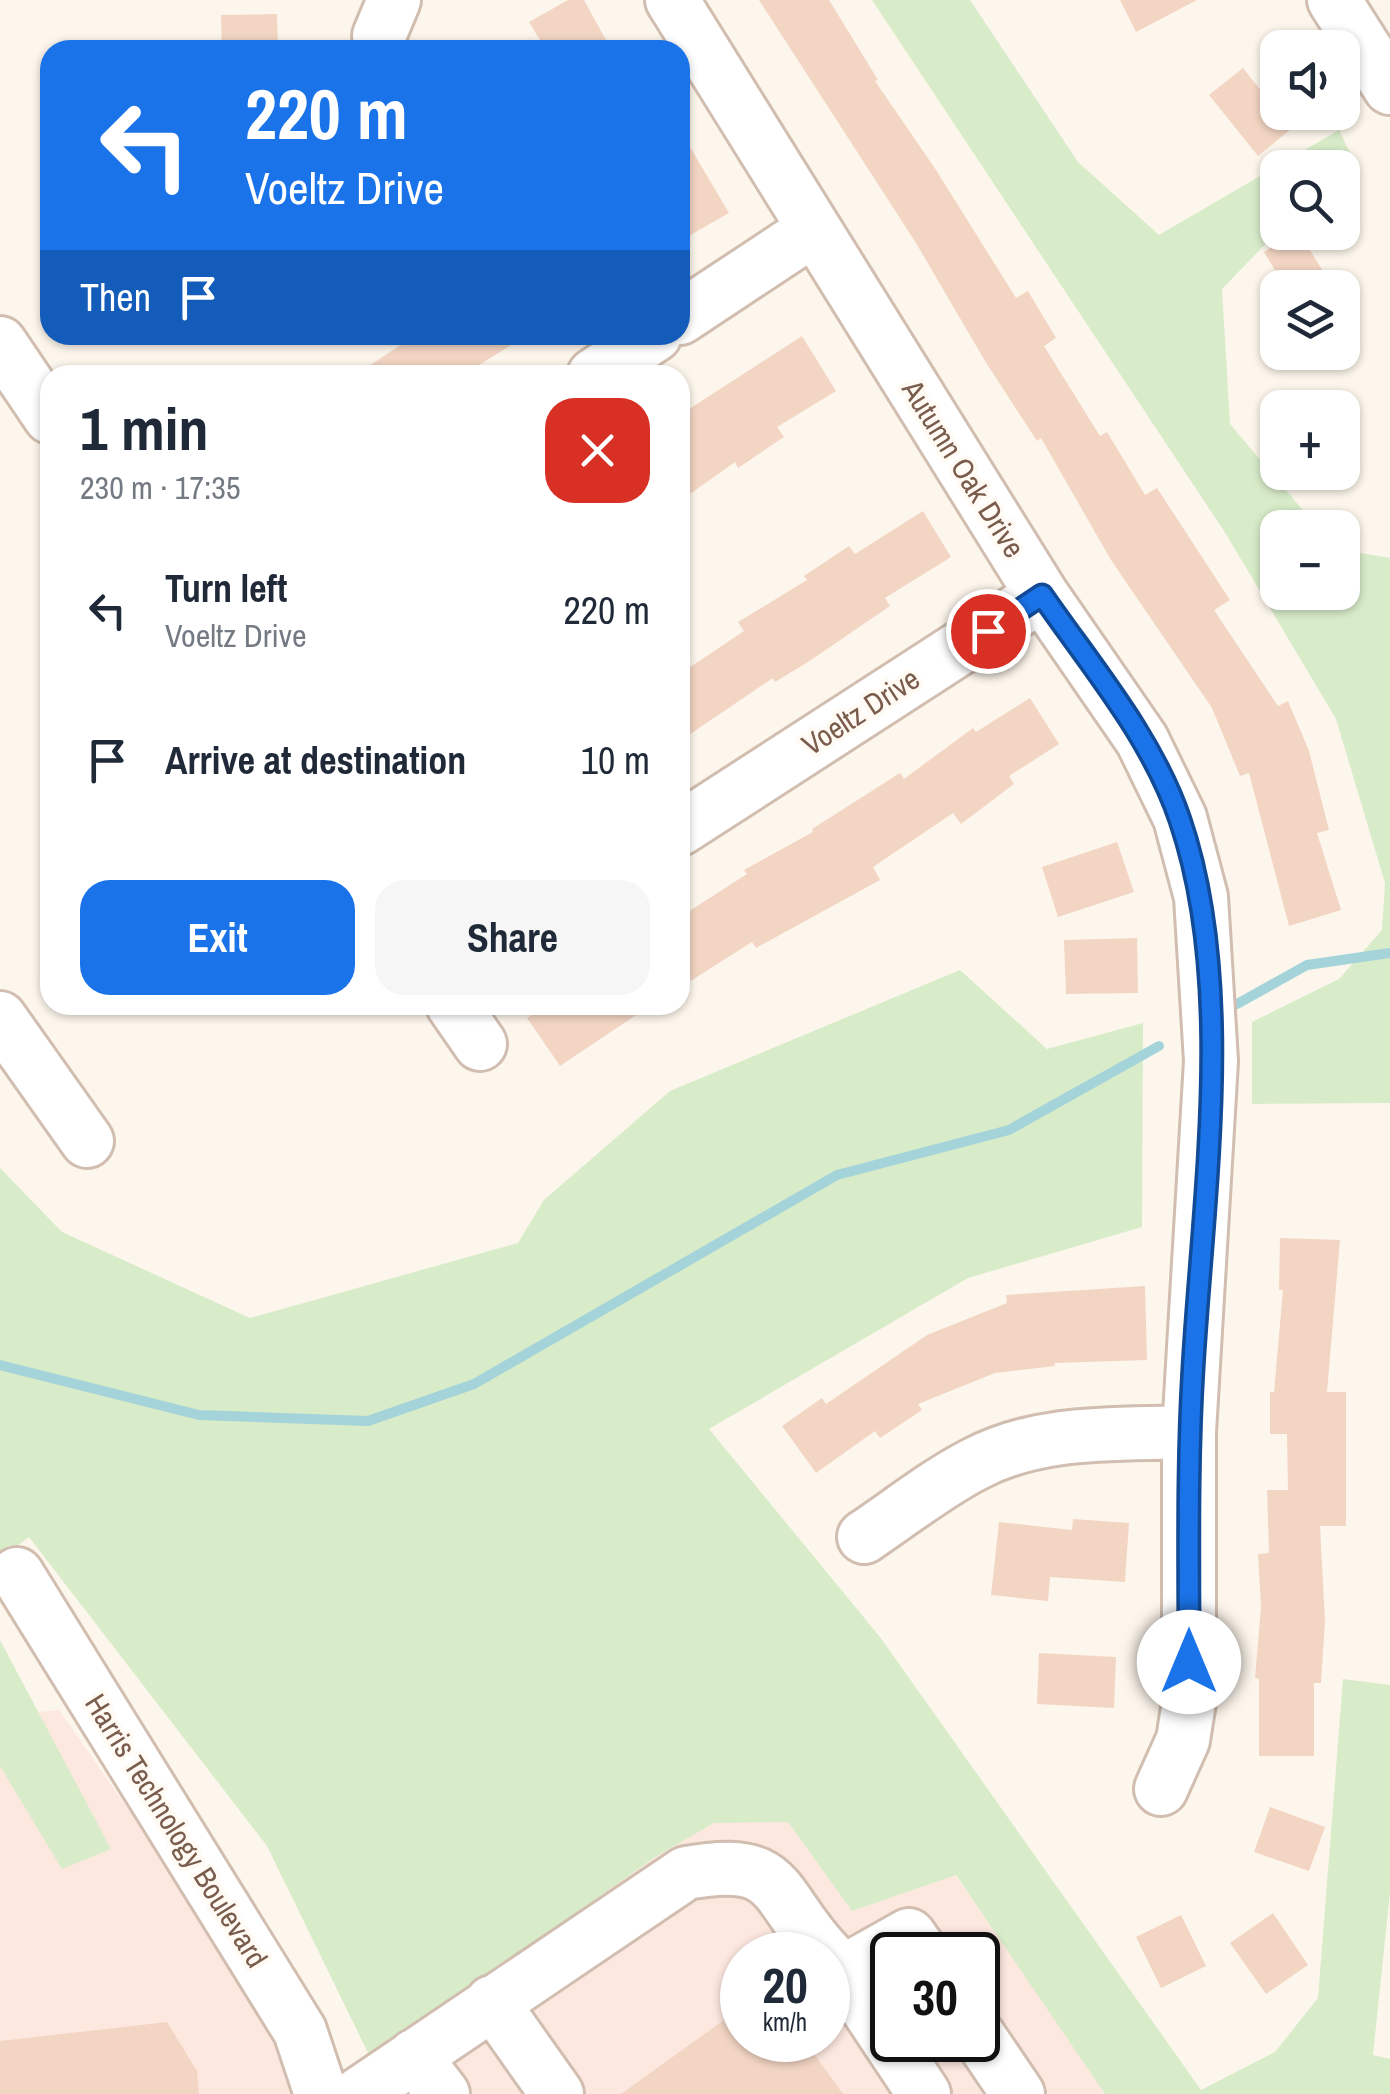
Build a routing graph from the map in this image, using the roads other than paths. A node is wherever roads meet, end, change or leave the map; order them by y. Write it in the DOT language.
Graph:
graph roads {
  1 [pos="672,0"];
  2 [pos="1334,0"];
  3 [pos="1390,88"];
  4 [pos="814,230"];
  5 [pos="690,311"];
  6 [pos="0,343"];
  7 [pos="640,345"];
  8 [pos="609,365"];
  9 [pos="28,408"];
  10 [pos="1042,595"];
  11 [pos="690,822"];
  12 [pos="0,1018"];
  13 [pos="87,1142"];
  14 [pos="1189,1432"];
  15 [pos="864,1537"];
  16 [pos="16,1574"];
  17 [pos="1161,1790"];
  18 [pos="810,1932"];
  19 [pos="850,1987"];
  20 [pos="492,2002"];
  21 [pos="997,2062"];
  22 [pos="429,2075"];
  23 [pos="321,2094"];
  24 [pos="359,2094"];
  25 [pos="557,2094"];
  26 [pos="924,2094"];
  27 [pos="1018,2094"];
  1 -- 4 [label="street, Autumn Oak Drive"];
  2 -- 3 [label="street"];
  4 -- 5 [label="street"];
  4 -- 10 [label="street, Autumn Oak Drive"];
  6 -- 9 [label="street"];
  7 -- 8 [label="street"];
  10 -- 11 [label="street, Voeltz Drive"];
  10 -- 14 [label="street, Autumn Oak Drive"];
  12 -- 13 [label="street"];
  14 -- 15 [label="street"];
  14 -- 17 [label="street, Autumn Oak Drive"];
  16 -- 23 [label="street, Harris Technology Boulevard"];
  18 -- 20 [label="street"];
  19 -- 26 [label="street"];
  20 -- 22 [label="street"];
  20 -- 25 [label="street"];
  21 -- 27 [label="street"];
  22 -- 24 [label="street"];
}
